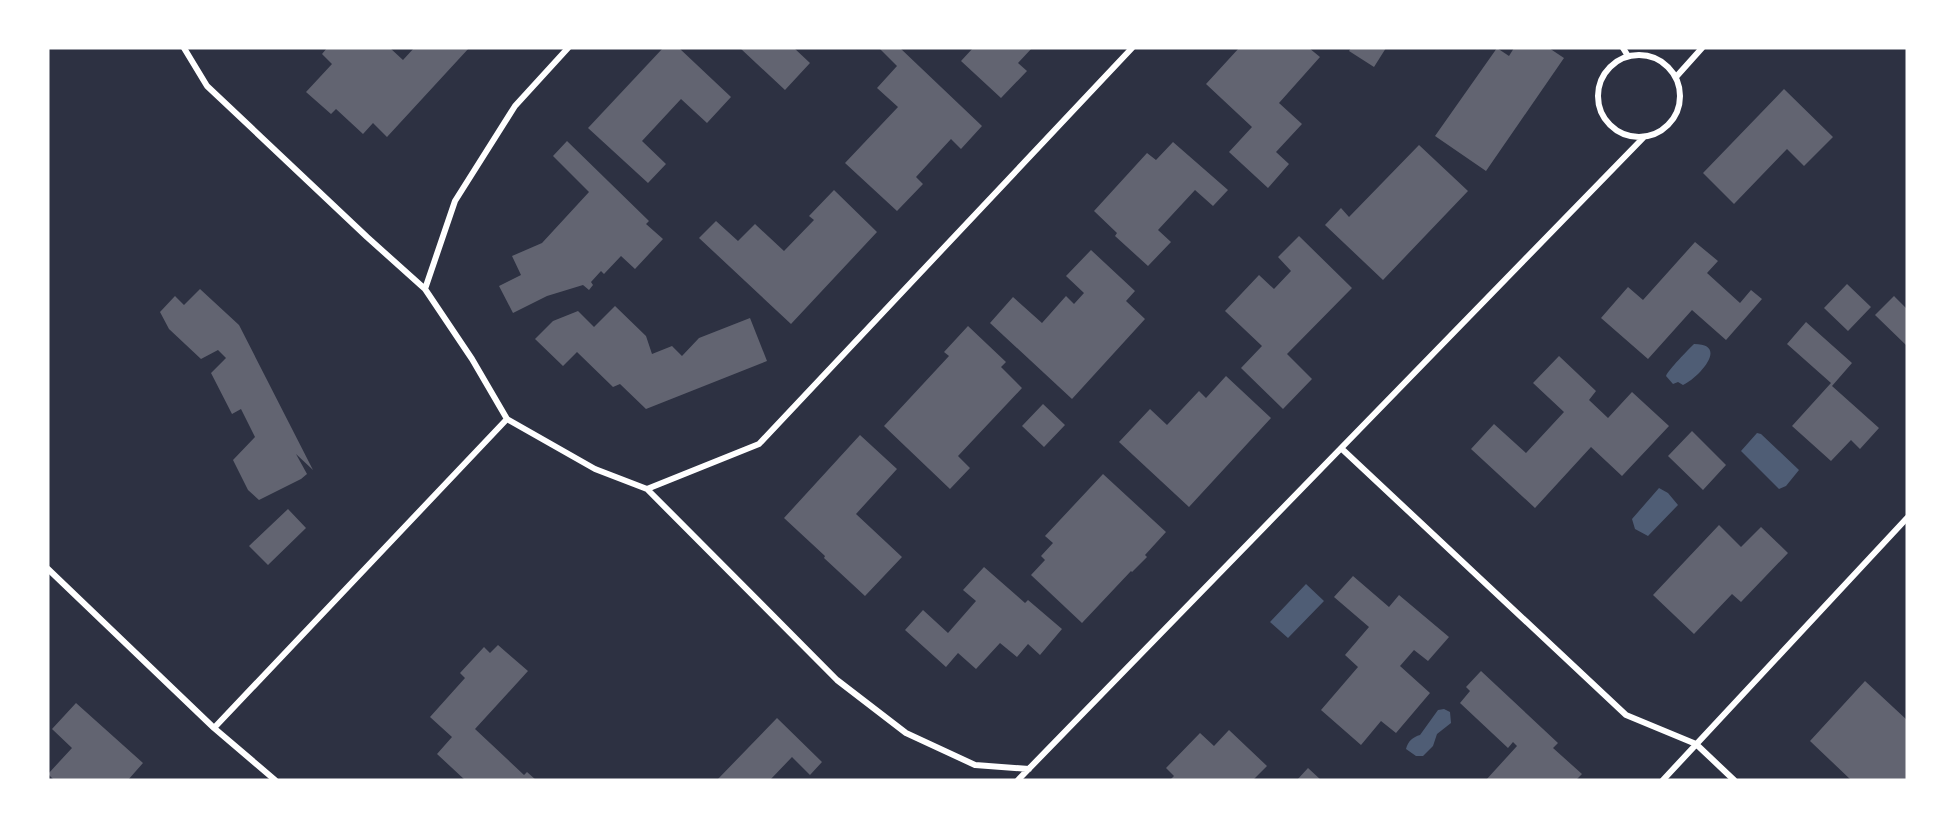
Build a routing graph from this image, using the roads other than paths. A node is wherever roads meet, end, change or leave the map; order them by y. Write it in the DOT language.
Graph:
graph roads {
  1 [pos="184,48"];
  2 [pos="568,48"];
  3 [pos="1132,48"];
  4 [pos="1623,48"];
  5 [pos="1702,48"];
  6 [pos="1628,56"];
  7 [pos="1676,77"];
  8 [pos="1644,137"];
  9 [pos="425,289"];
  10 [pos="507,419"];
  11 [pos="1342,449"];
  12 [pos="647,489"];
  13 [pos="1907,518"];
  14 [pos="48,569"];
  15 [pos="214,728"];
  16 [pos="1696,744"];
  17 [pos="1029,769"];
  18 [pos="275,780"];
  19 [pos="1018,780"];
  20 [pos="1663,780"];
  21 [pos="1734,780"];
  1 -- 9 [label="street"];
  2 -- 9 [label="street"];
  3 -- 12 [label="street"];
  4 -- 6 [label="street"];
  5 -- 7 [label="street"];
  6 -- 7 [label="street"];
  6 -- 8 [label="street"];
  7 -- 8 [label="street"];
  8 -- 11 [label="street"];
  9 -- 10 [label="street"];
  10 -- 12 [label="street"];
  10 -- 15 [label="street"];
  11 -- 16 [label="street"];
  11 -- 17 [label="street"];
  12 -- 17 [label="street"];
  13 -- 16 [label="street"];
  14 -- 15 [label="street"];
  15 -- 18 [label="street"];
  16 -- 20 [label="street"];
  16 -- 21 [label="street"];
  17 -- 19 [label="street"];
}
